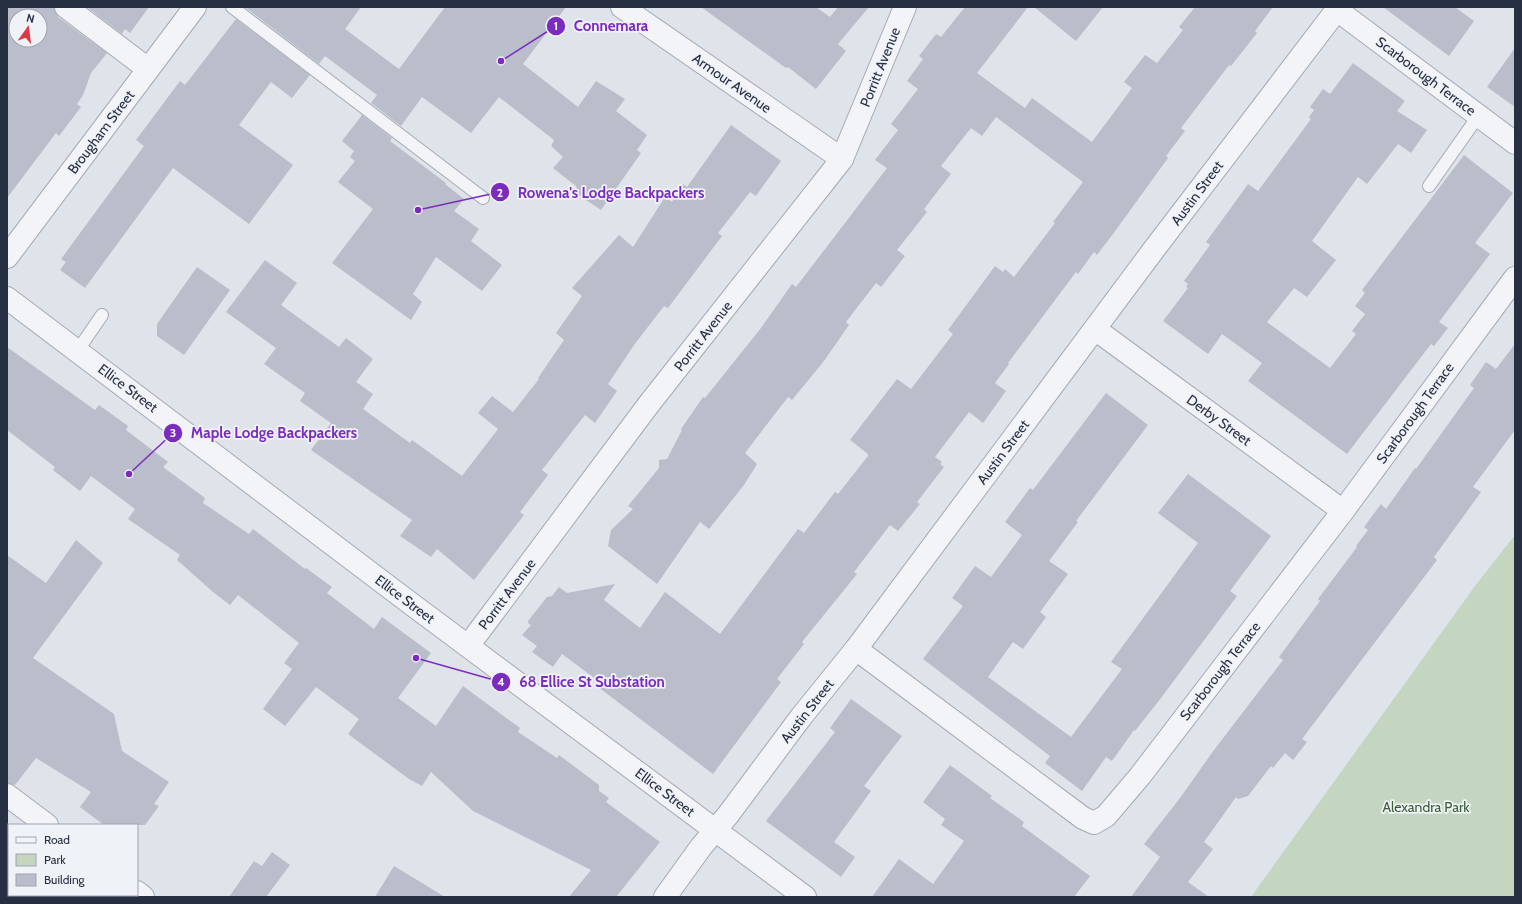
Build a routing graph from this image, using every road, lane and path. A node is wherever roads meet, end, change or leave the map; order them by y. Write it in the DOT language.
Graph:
graph roads {
  1 [pos="66,7"];
  2 [pos="195,7"];
  3 [pos="232,7"];
  4 [pos="905,7"];
  5 [pos="1338,8"];
  6 [pos="632,10"];
  7 [pos="148,69"];
  8 [pos="1479,115"];
  9 [pos="1515,143"];
  10 [pos="842,159"];
  11 [pos="1430,186"];
  12 [pos="483,198"];
  13 [pos="7,257"];
  14 [pos="1515,278"];
  15 [pos="7,298"];
  16 [pos="102,315"];
  17 [pos="1095,329"];
  18 [pos="78,350"];
  19 [pos="1343,511"];
  20 [pos="468,646"];
  21 [pos="856,649"];
  22 [pos="7,795"];
  23 [pos="46,824"];
  24 [pos="716,830"];
  25 [pos="665,897"];
  26 [pos="805,897"];
  1 -- 7 [label="street"];
  2 -- 7 [label="street, Brougham Street"];
  3 -- 12 [label="lane"];
  4 -- 10 [label="street, Porritt Avenue"];
  5 -- 8 [label="street, Scarborough Terrace"];
  5 -- 17 [label="street, Austin Street"];
  6 -- 10 [label="street, Armour Avenue"];
  7 -- 13 [label="street, Brougham Street"];
  8 -- 9 [label="street, Scarborough Terrace"];
  8 -- 11 [label="lane"];
  10 -- 20 [label="street, Porritt Avenue"];
  14 -- 19 [label="street, Scarborough Terrace"];
  15 -- 18 [label="street, Ellice Street"];
  16 -- 18 [label="lane"];
  17 -- 19 [label="street, Derby Street"];
  17 -- 21 [label="street, Austin Street"];
  18 -- 20 [label="street, Ellice Street"];
  19 -- 21 [label="street, Scarborough Terrace"];
  20 -- 24 [label="street, Ellice Street"];
  21 -- 24 [label="street, Austin Street"];
  22 -- 23 [label="street"];
  24 -- 25 [label="street, Austin Street"];
  24 -- 26 [label="street, Ellice Street"];
}
